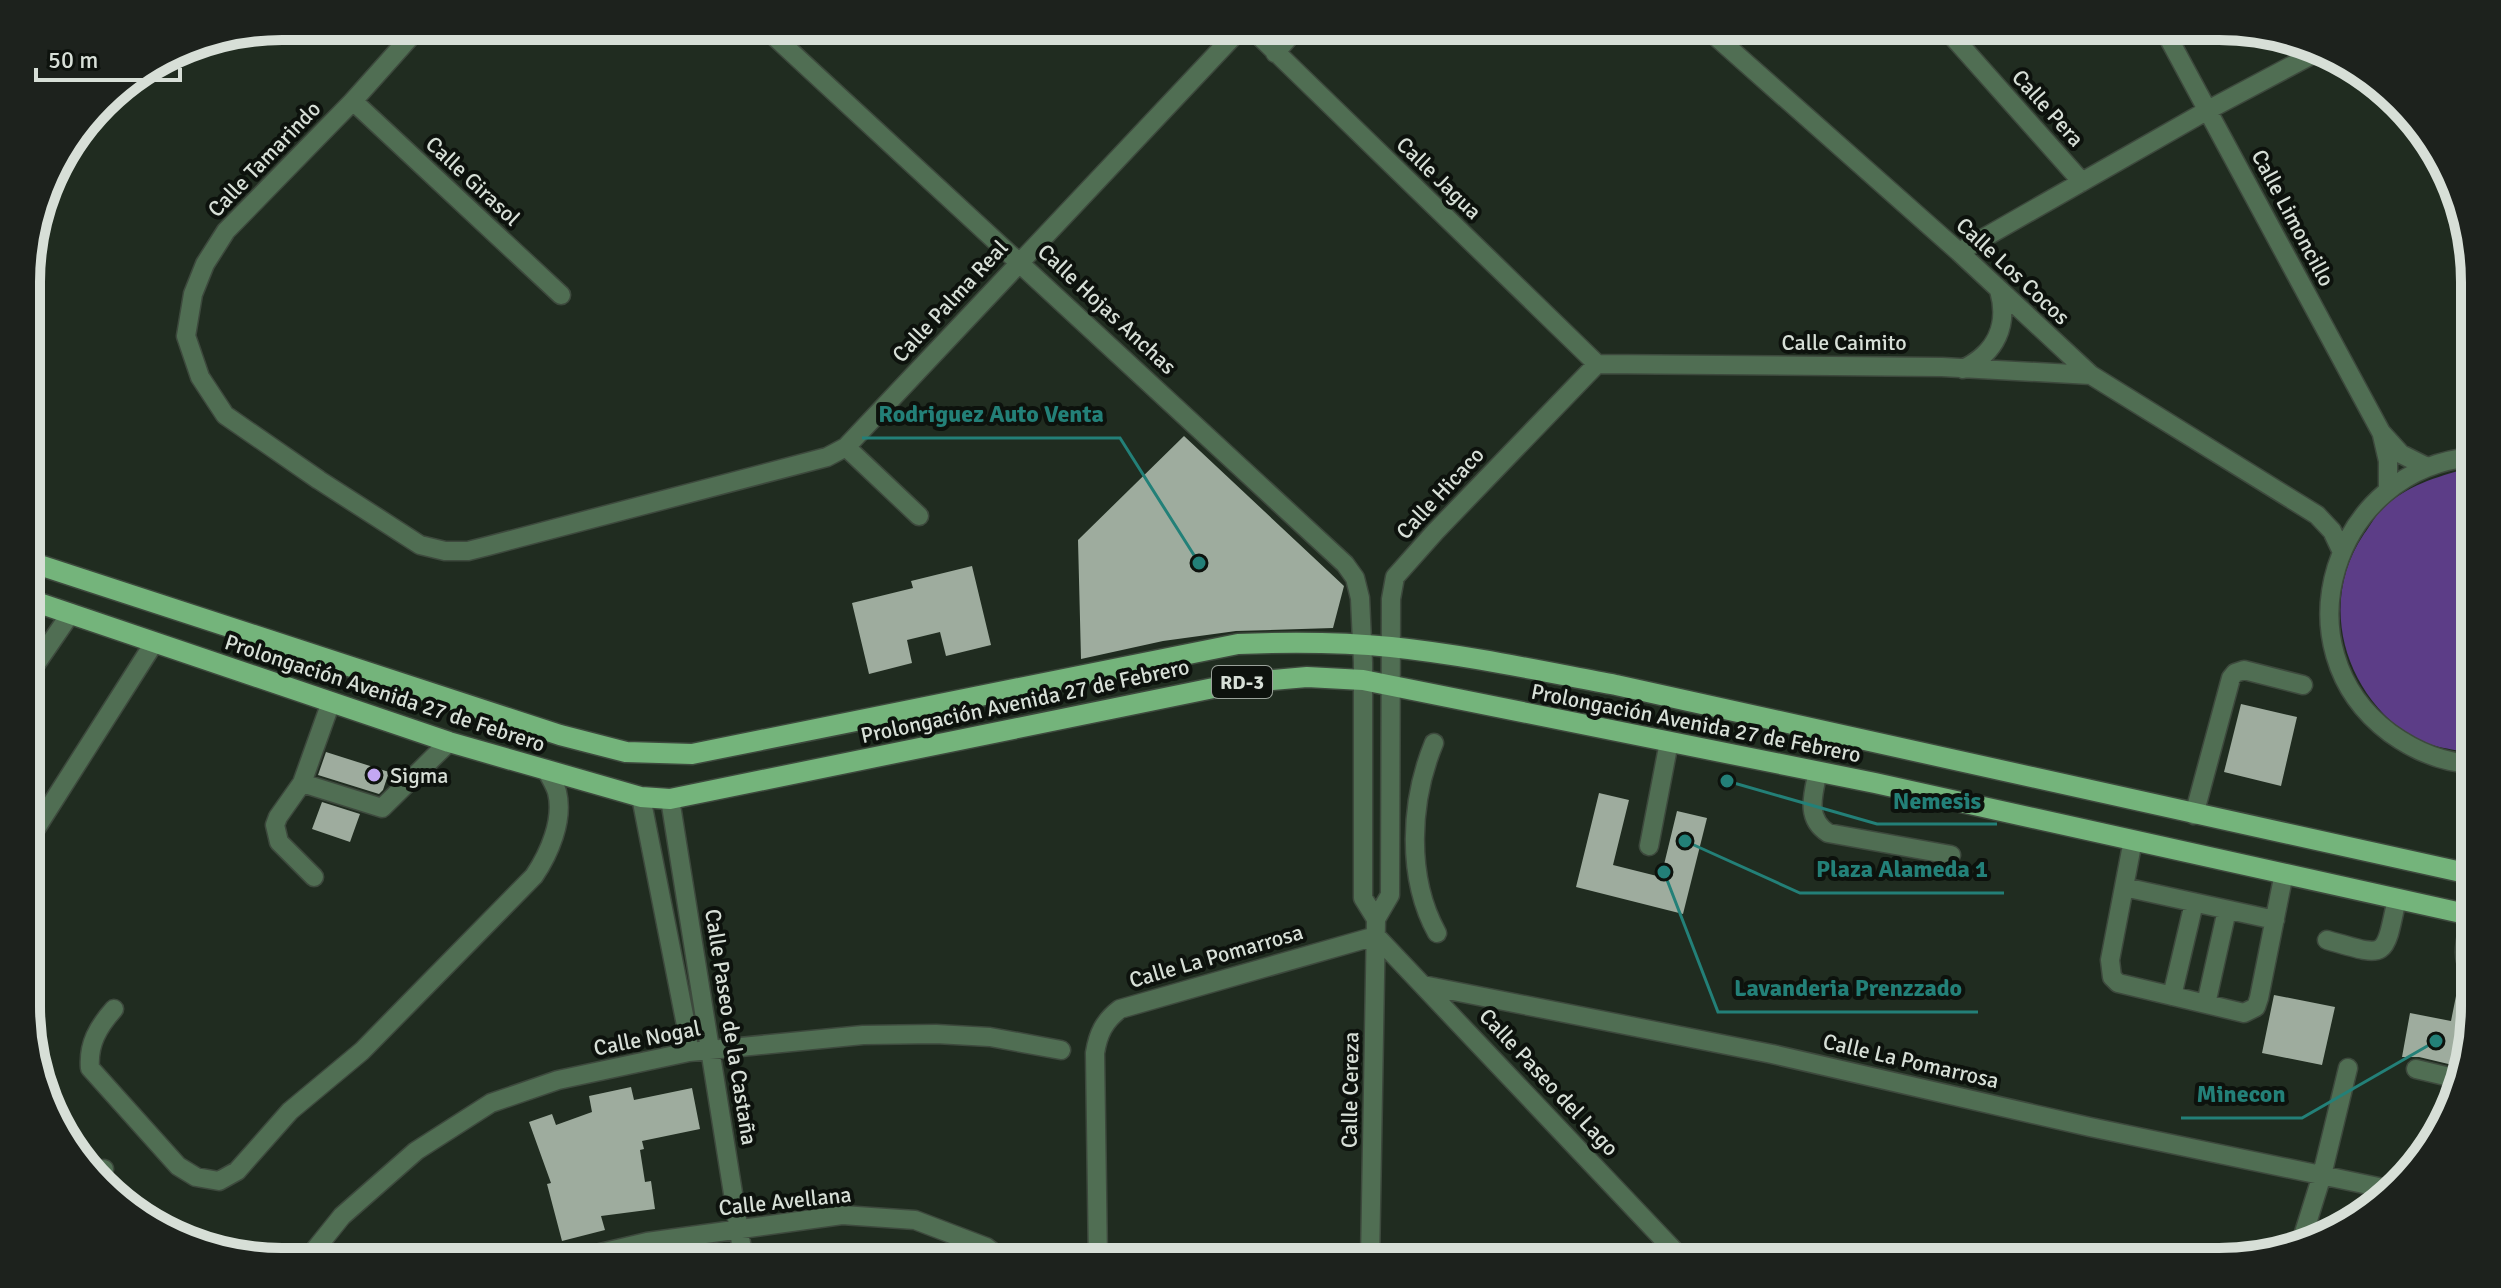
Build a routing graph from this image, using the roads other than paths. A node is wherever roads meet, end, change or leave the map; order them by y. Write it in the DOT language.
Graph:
graph roads {
  1 [pos="1262,40"];
  2 [pos="1286,40"];
  3 [pos="1720,40"];
  4 [pos="1956,40"];
  5 [pos="2170,40"];
  6 [pos="407,41"];
  7 [pos="779,41"];
  8 [pos="1232,41"];
  9 [pos="1275,53"];
  10 [pos="2308,57"];
  11 [pos="353,101"];
  12 [pos="2208,110"];
  13 [pos="2082,182"];
  14 [pos="1959,252"];
  15 [pos="1020,260"];
  16 [pos="1999,290"];
  17 [pos="561,295"];
  18 [pos="1597,364"];
  19 [pos="1963,369"];
  20 [pos="2091,375"];
  21 [pos="2381,432"];
  22 [pos="846,447"];
  23 [pos="2461,460"];
  24 [pos="2427,467"];
  25 [pos="2388,490"];
  26 [pos="2317,515"];
  27 [pos="2362,515"];
  28 [pos="919,516"];
  29 [pos="2341,550"];
  30 [pos="445,551"];
  31 [pos="41,565"];
  32 [pos="1360,598"];
  33 [pos="1391,599"];
  34 [pos="41,603"];
  35 [pos="71,613"];
  36 [pos="154,643"];
  37 [pos="1362,645"];
  38 [pos="1392,647"];
  39 [pos="40,657"];
  40 [pos="1363,680"];
  41 [pos="2303,685"];
  42 [pos="1392,686"];
  43 [pos="331,702"];
  44 [pos="449,742"];
  45 [pos="1669,742"];
  46 [pos="1434,743"];
  47 [pos="2461,763"];
  48 [pos="546,769"];
  49 [pos="1818,771"];
  50 [pos="302,783"];
  51 [pos="641,797"];
  52 [pos="670,799"];
  53 [pos="2194,815"];
  54 [pos="40,822"];
  55 [pos="1391,832"];
  56 [pos="1414,833"];
  57 [pos="2133,840"];
  58 [pos="1649,846"];
  59 [pos="1951,855"];
  60 [pos="2461,872"];
  61 [pos="2284,873"];
  62 [pos="314,877"];
  63 [pos="2124,887"];
  64 [pos="2397,898"];
  65 [pos="2194,903"];
  66 [pos="2227,910"];
  67 [pos="2461,912"];
  68 [pos="2275,920"];
  69 [pos="1376,928"];
  70 [pos="1437,933"];
  71 [pos="2327,940"];
  72 [pos="1423,985"];
  73 [pos="2172,996"];
  74 [pos="2206,1004"];
  75 [pos="114,1009"];
  76 [pos="711,1050"];
  77 [pos="1061,1050"];
  78 [pos="689,1052"];
  79 [pos="2348,1068"];
  80 [pos="2416,1069"];
  81 [pos="2450,1077"];
  82 [pos="2322,1175"];
  83 [pos="2380,1187"];
  84 [pos="738,1230"];
  85 [pos="2304,1232"];
  86 [pos="1370,1247"];
  87 [pos="1671,1247"];
  88 [pos="316,1248"];
  89 [pos="622,1248"];
  90 [pos="741,1248"];
  91 [pos="987,1248"];
  92 [pos="1098,1248"];
  1 -- 9 [label="street, Calle Jagua"];
  2 -- 9 [label="street"];
  3 -- 14 [label="street, Calle Los Cocos"];
  4 -- 13 [label="street, Calle Pera"];
  5 -- 12 [label="street, Calle Limoncillo"];
  6 -- 11 [label="street, Calle Tamarindo"];
  7 -- 15 [label="street, Calle Hojas Anchas"];
  8 -- 15 [label="street, Calle Palma Real"];
  9 -- 18 [label="street, Calle Jagua"];
  10 -- 12 [label="street"];
  11 -- 17 [label="street, Calle Girasol"];
  11 -- 30 [label="street, Calle Tamarindo"];
  12 -- 13 [label="street"];
  12 -- 21 [label="street, Calle Limoncillo"];
  13 -- 14 [label="street"];
  14 -- 16 [label="street, Calle Los Cocos"];
  15 -- 22 [label="street, Calle Palma Real"];
  15 -- 32 [label="street, Calle Hojas Anchas"];
  16 -- 19 [label="street"];
  16 -- 20 [label="street, Calle Los Cocos"];
  18 -- 19 [label="street, Calle Caimito"];
  18 -- 33 [label="street, Calle Hicaco"];
  19 -- 20 [label="street, Calle Caimito"];
  20 -- 26 [label="street, Calle Los Cocos"];
  21 -- 24 [label="street, Calle Limoncillo"];
  21 -- 25 [label="street, Calle Limoncillo"];
  22 -- 28 [label="street"];
  22 -- 30 [label="street, Calle Palma Real"];
  23 -- 24 [label="street"];
  24 -- 25 [label="street"];
  25 -- 27 [label="street"];
  26 -- 27 [label="street"];
  26 -- 29 [label="street, Calle Los Cocos"];
  27 -- 29 [label="street"];
  29 -- 47 [label="street"];
  31 -- 37 [label="main road, Prolongación Avenida 27 de Febrero / RD-3"];
  32 -- 33 [label="street"];
  32 -- 37 [label="street, Calle Cereza"];
  33 -- 38 [label="street, Calle Hicaco"];
  34 -- 35 [label="main road, Prolongación Avenida 27 de Febrero / RD-3"];
  35 -- 36 [label="main road, Prolongación Avenida 27 de Febrero / RD-3"];
  35 -- 39 [label="street"];
  36 -- 43 [label="main road, Prolongación Avenida 27 de Febrero / RD-3"];
  36 -- 54 [label="street"];
  37 -- 38 [label="main road, Prolongación Avenida 27 de Febrero / RD-3"];
  37 -- 40 [label="street, Calle Cereza"];
  38 -- 42 [label="street, Calle Hicaco"];
  38 -- 53 [label="main road, Prolongación Avenida 27 de Febrero / RD-3"];
  40 -- 42 [label="main road, Prolongación Avenida 27 de Febrero / RD-3"];
  40 -- 52 [label="main road, Prolongación Avenida 27 de Febrero / RD-3"];
  40 -- 69 [label="street, Calle Cereza"];
  41 -- 53 [label="street"];
  42 -- 45 [label="main road, Prolongación Avenida 27 de Febrero / RD-3"];
  42 -- 55 [label="street, Calle Cereza"];
  43 -- 44 [label="main road, Prolongación Avenida 27 de Febrero / RD-3"];
  43 -- 50 [label="street"];
  44 -- 48 [label="main road, Prolongación Avenida 27 de Febrero / RD-3"];
  44 -- 50 [label="street"];
  45 -- 49 [label="main road, Prolongación Avenida 27 de Febrero / RD-3"];
  45 -- 58 [label="street"];
  46 -- 56 [label="street"];
  48 -- 51 [label="main road, Prolongación Avenida 27 de Febrero / RD-3"];
  48 -- 75 [label="street"];
  49 -- 57 [label="main road, Prolongación Avenida 27 de Febrero / RD-3"];
  49 -- 59 [label="street"];
  50 -- 62 [label="street"];
  51 -- 52 [label="main road, Prolongación Avenida 27 de Febrero / RD-3"];
  51 -- 78 [label="street, Calle Paseo de la Castaña"];
  52 -- 76 [label="street, Calle Paseo de la Castaña"];
  53 -- 60 [label="main road, Prolongación Avenida 27 de Febrero / RD-3"];
  55 -- 56 [label="street"];
  55 -- 69 [label="street, Calle Cereza"];
  56 -- 70 [label="street"];
  57 -- 61 [label="main road, Prolongación Avenida 27 de Febrero / RD-3"];
  57 -- 63 [label="street"];
  61 -- 64 [label="main road, Prolongación Avenida 27 de Febrero / RD-3"];
  61 -- 68 [label="street"];
  63 -- 65 [label="street"];
  63 -- 73 [label="street"];
  64 -- 67 [label="main road, Prolongación Avenida 27 de Febrero / RD-3"];
  64 -- 71 [label="street"];
  65 -- 66 [label="street"];
  65 -- 73 [label="street"];
  66 -- 68 [label="street"];
  66 -- 74 [label="street"];
  68 -- 74 [label="street"];
  69 -- 72 [label="street, Calle Paseo del Lago"];
  69 -- 86 [label="street, Calle Cereza"];
  69 -- 92 [label="street, Calle La Pomarrosa"];
  72 -- 82 [label="street, Calle La Pomarrosa"];
  72 -- 87 [label="street, Calle Paseo del Lago"];
  73 -- 74 [label="street"];
  76 -- 77 [label="street, Calle Nogal"];
  76 -- 78 [label="street, Calle Nogal"];
  76 -- 84 [label="street, Calle Paseo de la Castaña"];
  78 -- 88 [label="street, Calle Nogal"];
  79 -- 82 [label="street"];
  80 -- 81 [label="street"];
  82 -- 83 [label="street, Calle La Pomarrosa"];
  82 -- 85 [label="street"];
  84 -- 89 [label="street, Calle Avellana"];
  84 -- 90 [label="street, Calle Paseo de la Castaña"];
  84 -- 91 [label="street, Calle Avellana"];
}
